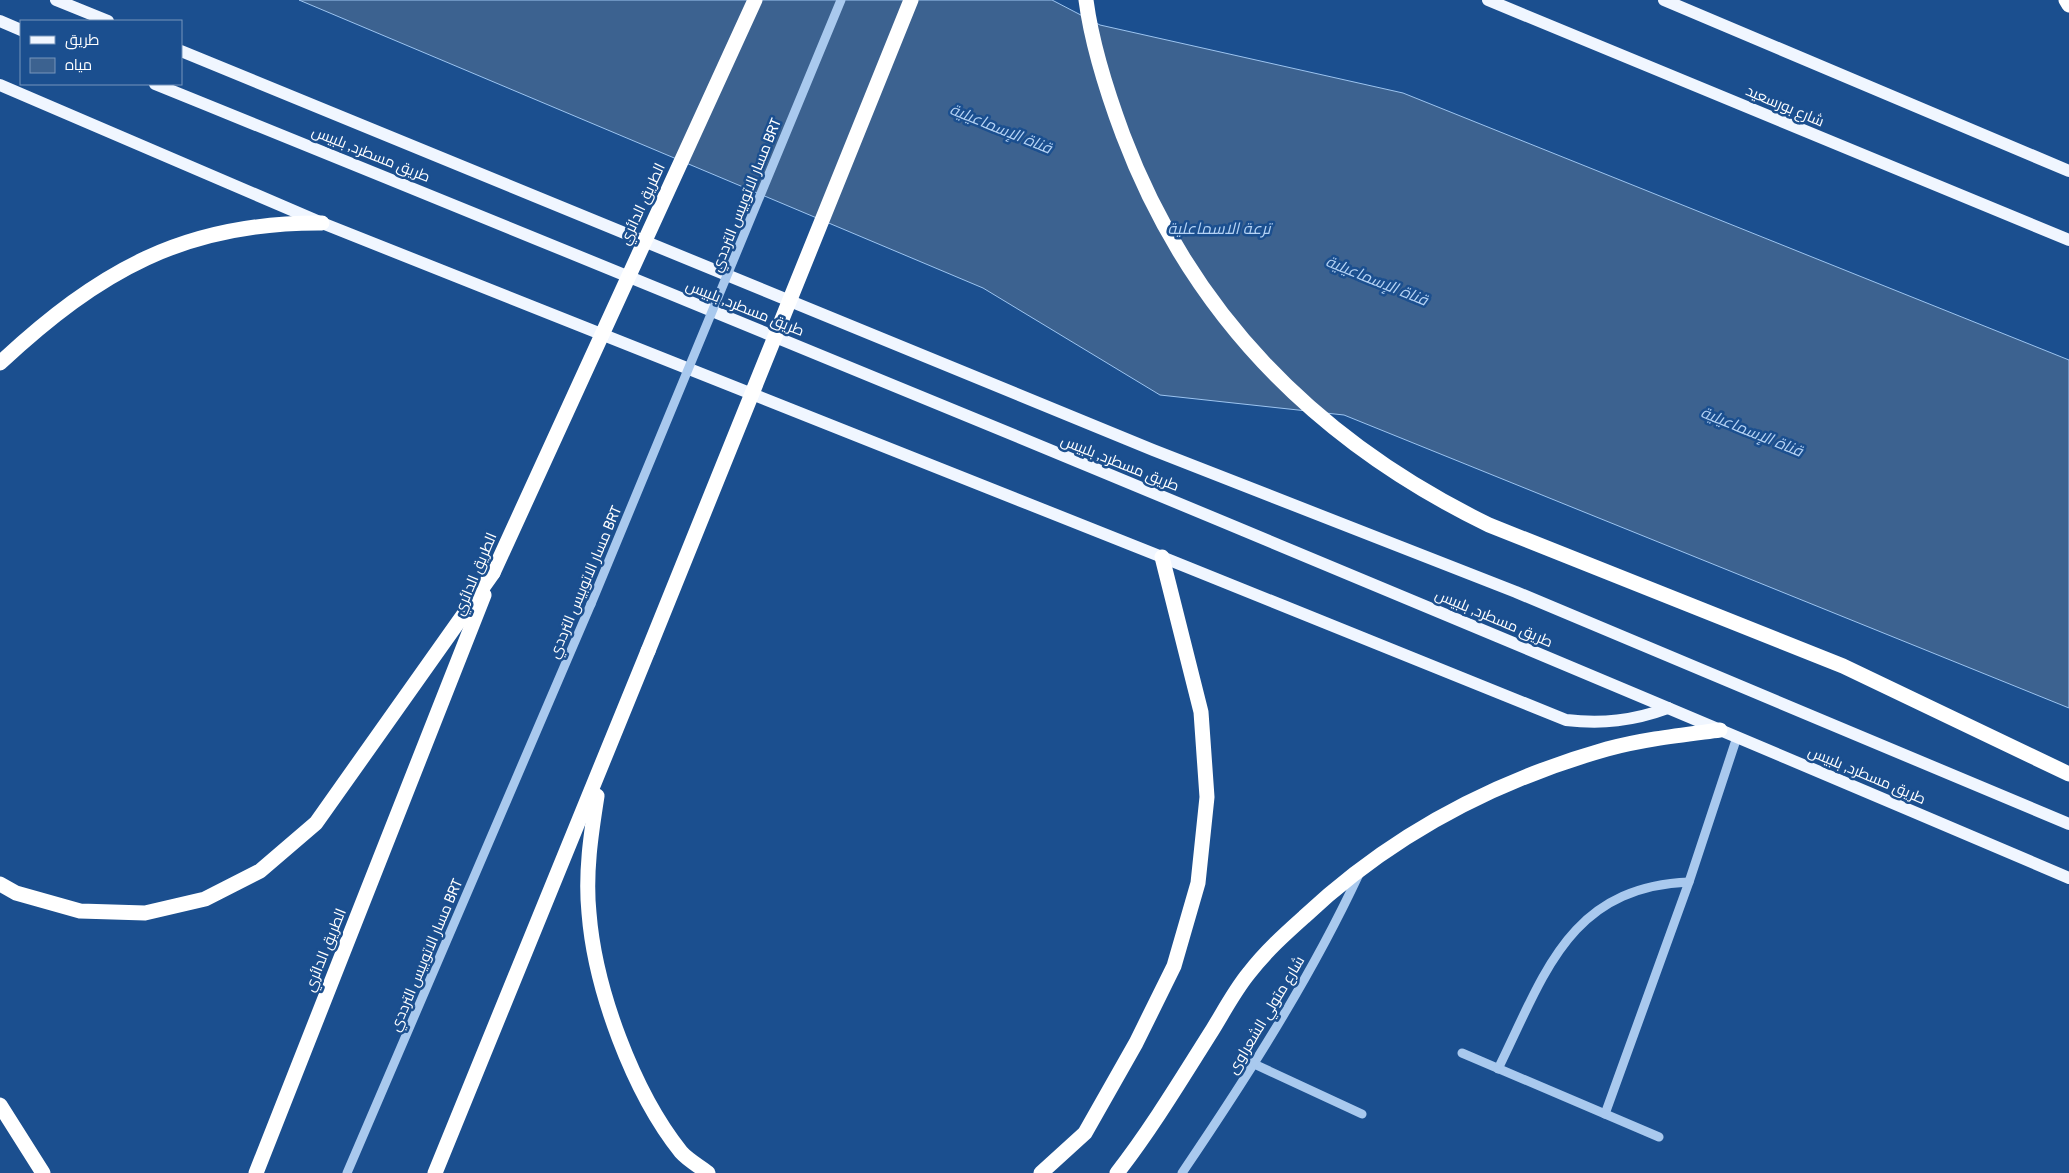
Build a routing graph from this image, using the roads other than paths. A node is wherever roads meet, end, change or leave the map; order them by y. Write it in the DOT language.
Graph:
graph roads {
  1 [pos="56,0"];
  2 [pos="755,0"];
  3 [pos="841,0"];
  4 [pos="911,0"];
  5 [pos="1086,0"];
  6 [pos="1488,0"];
  7 [pos="1664,0"];
  8 [pos="2066,0"];
  9 [pos="2069,5"];
  10 [pos="106,20"];
  11 [pos="0,21"];
  12 [pos="20,30"];
  13 [pos="182,51"];
  14 [pos="0,85"];
  15 [pos="157,85"];
  16 [pos="2069,171"];
  17 [pos="322,223"];
  18 [pos="2069,240"];
  19 [pos="0,363"];
  20 [pos="1162,557"];
  21 [pos="493,573"];
  22 [pos="1668,708"];
  23 [pos="1720,730"];
  24 [pos="1737,737"];
  25 [pos="604,764"];
  26 [pos="2069,774"];
  27 [pos="2069,824"];
  28 [pos="1362,867"];
  29 [pos="2069,878"];
  30 [pos="1688,882"];
  31 [pos="0,884"];
  32 [pos="1462,1053"];
  33 [pos="1252,1063"];
  34 [pos="1498,1069"];
  35 [pos="0,1105"];
  36 [pos="1362,1114"];
  37 [pos="1605,1114"];
  38 [pos="1659,1137"];
  39 [pos="43,1173"];
  40 [pos="256,1173"];
  41 [pos="347,1173"];
  42 [pos="435,1173"];
  43 [pos="708,1173"];
  44 [pos="1040,1173"];
  45 [pos="1116,1173"];
  46 [pos="1182,1173"];
  1 -- 10 [label="main road"];
  2 -- 21 [label="highway, الطريق الدائري, bridge"];
  3 -- 41 [label="street, مسار الاتوبيس الترددي BRT, bridge"];
  4 -- 25 [label="highway, bridge"];
  5 -- 26 [label="highway"];
  6 -- 18 [label="main road, شارع بورسعيد"];
  7 -- 16 [label="main road"];
  8 -- 9 [label="highway"];
  11 -- 12 [label="main road"];
  13 -- 27 [label="main road, طريق مسطرد, بلبيس"];
  14 -- 17 [label="main road"];
  15 -- 22 [label="main road, طريق مسطرد, بلبيس"];
  17 -- 19 [label="highway"];
  17 -- 20 [label="main road"];
  20 -- 22 [label="main road"];
  20 -- 44 [label="highway"];
  21 -- 31 [label="highway"];
  21 -- 40 [label="highway, الطريق الدائري"];
  22 -- 23 [label="main road, طريق مسطرد, بلبيس"];
  23 -- 24 [label="main road, طريق مسطرد, بلبيس"];
  23 -- 28 [label="highway"];
  24 -- 29 [label="main road, طريق مسطرد, بلبيس"];
  24 -- 30 [label="street"];
  25 -- 42 [label="highway"];
  25 -- 43 [label="highway"];
  28 -- 33 [label="street, شارع متولي الشعراوى"];
  28 -- 45 [label="highway"];
  30 -- 34 [label="street"];
  30 -- 37 [label="street"];
  32 -- 34 [label="street"];
  33 -- 36 [label="street"];
  33 -- 46 [label="street, شارع متولي الشعراوى"];
  34 -- 37 [label="street"];
  35 -- 39 [label="highway"];
  37 -- 38 [label="street"];
}
